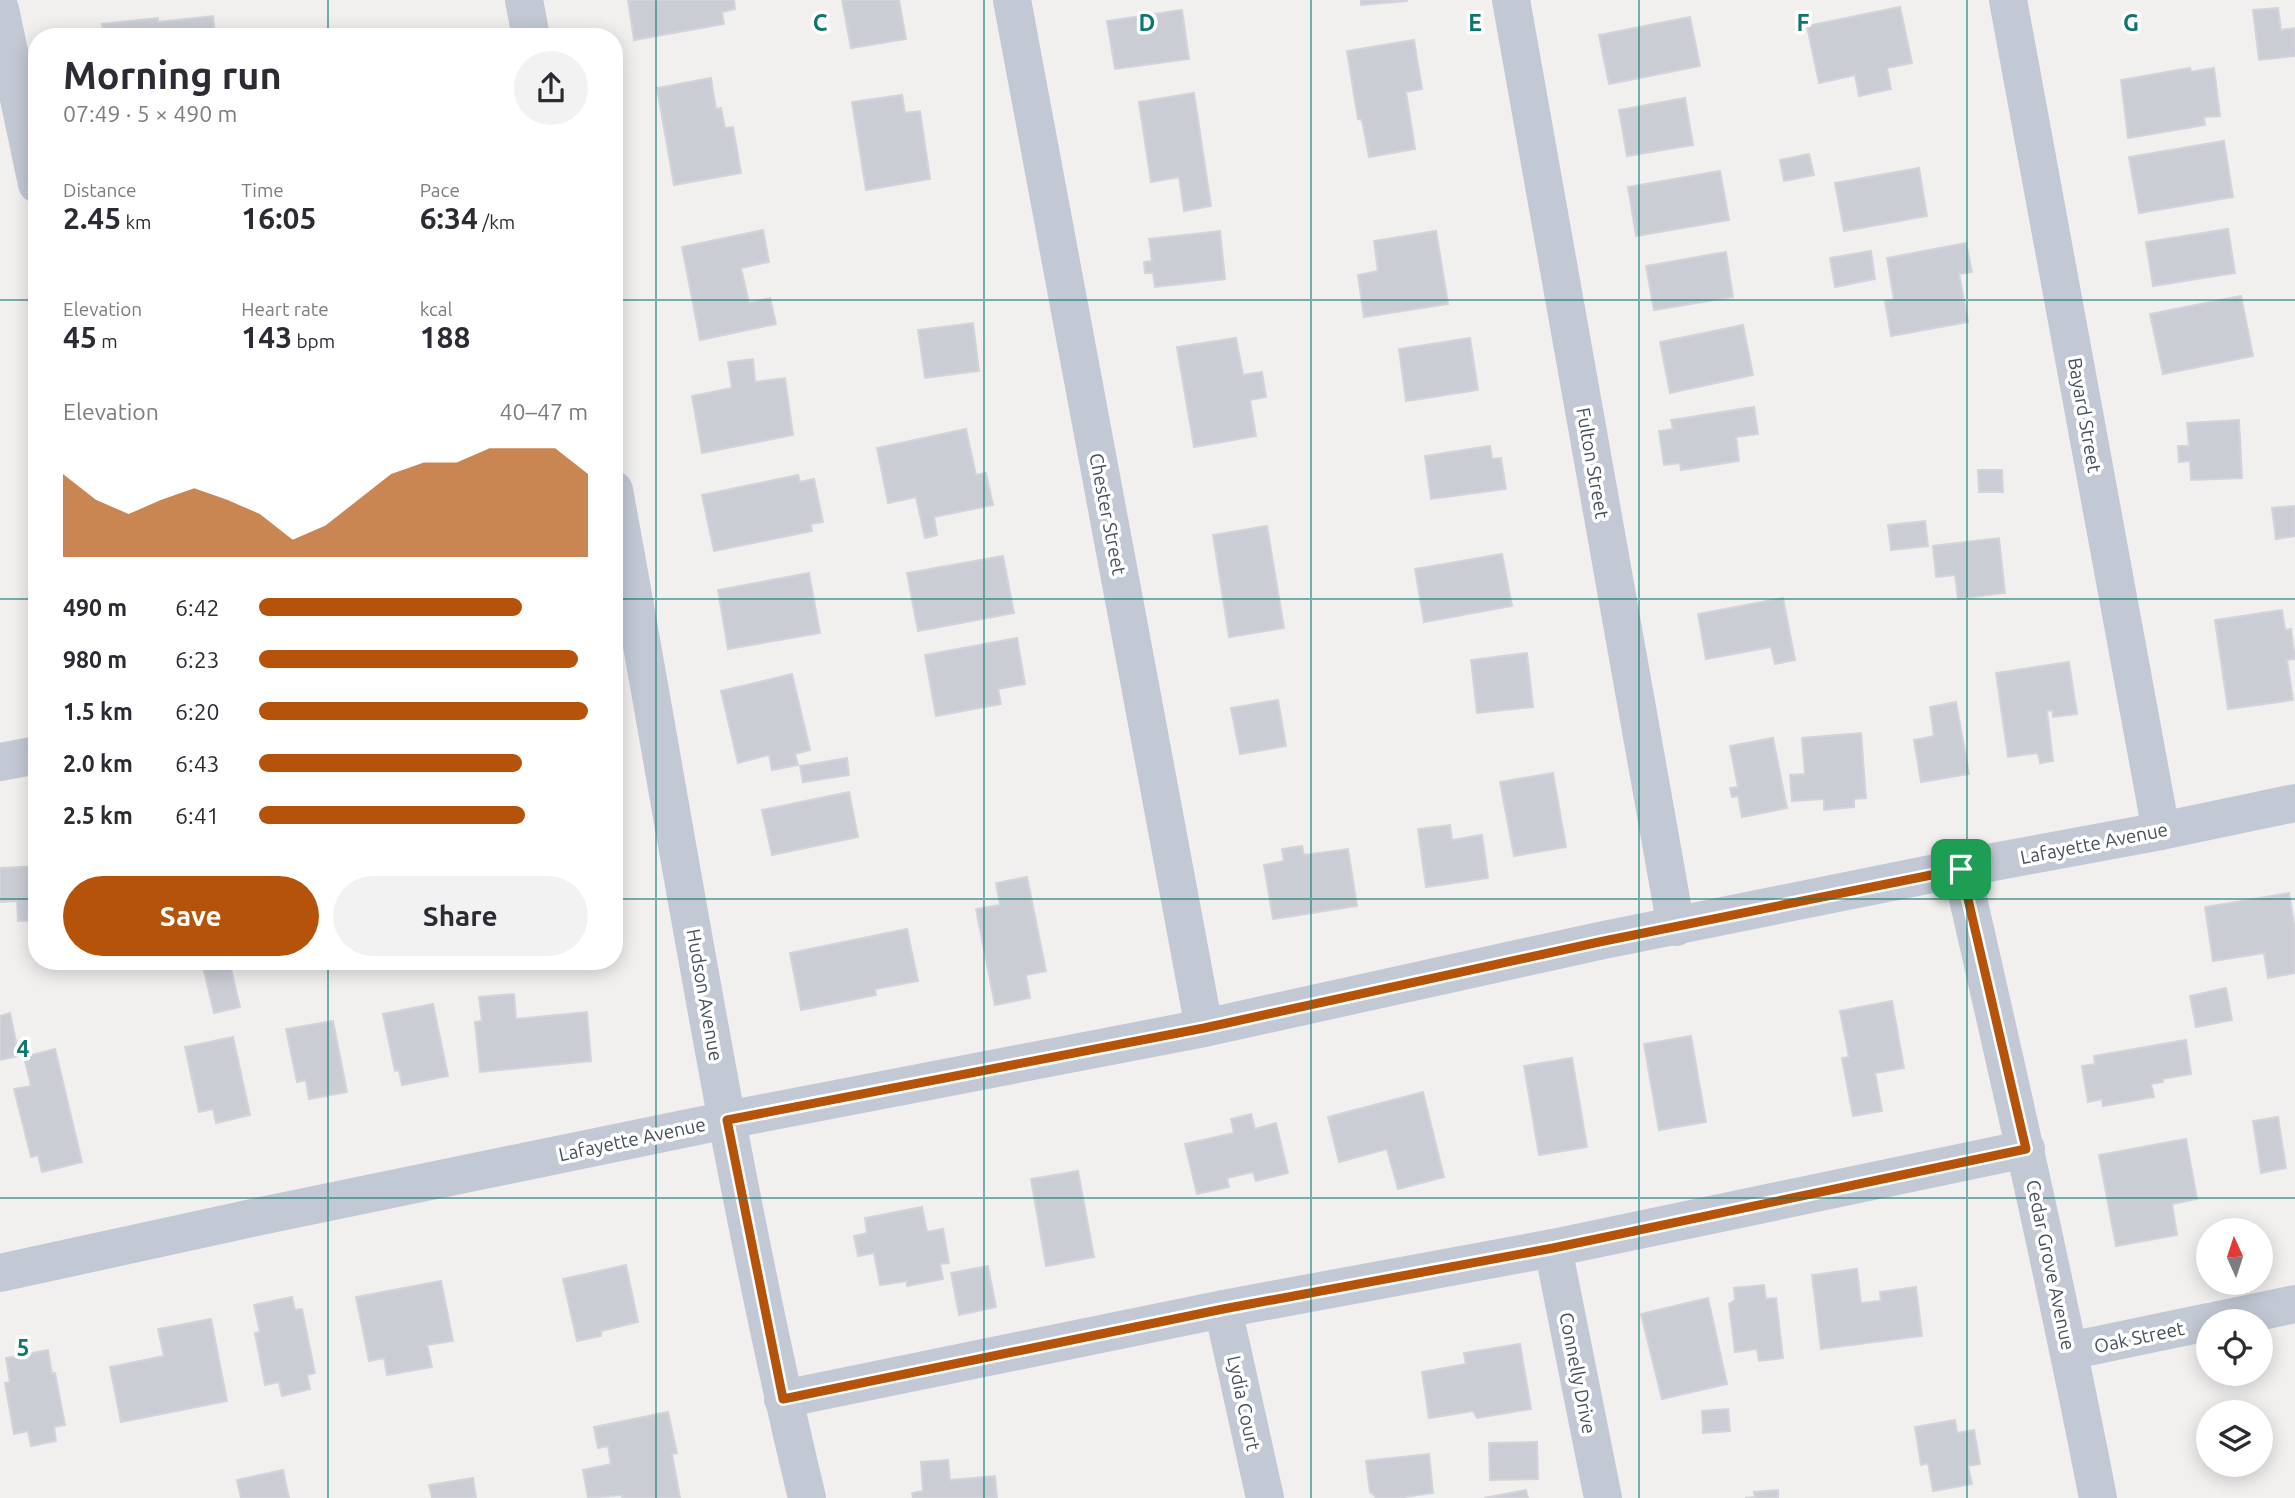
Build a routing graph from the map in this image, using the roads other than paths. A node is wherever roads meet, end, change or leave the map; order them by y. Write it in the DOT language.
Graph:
graph roads {
  1 [pos="524,0"];
  2 [pos="1012,0"];
  3 [pos="1511,0"];
  4 [pos="2008,0"];
  5 [pos="0,9"];
  6 [pos="529,28"];
  7 [pos="28,141"];
  8 [pos="623,588"];
  9 [pos="627,631"];
  10 [pos="28,757"];
  11 [pos="0,762"];
  12 [pos="2295,803"];
  13 [pos="2161,831"];
  14 [pos="1961,869"];
  15 [pos="1676,927"];
  16 [pos="1204,1028"];
  17 [pos="727,1120"];
  18 [pos="2026,1149"];
  19 [pos="1553,1248"];
  20 [pos="0,1273"];
  21 [pos="2295,1304"];
  22 [pos="1223,1309"];
  23 [pos="2271,1309"];
  24 [pos="2196,1325"];
  25 [pos="2069,1351"];
  26 [pos="783,1399"];
  27 [pos="807,1498"];
  28 [pos="1265,1498"];
  29 [pos="1603,1498"];
  30 [pos="2098,1498"];
  1 -- 6 [label="street"];
  2 -- 16 [label="street, Chester Street"];
  3 -- 15 [label="street, Fulton Street"];
  4 -- 13 [label="street, Bayard Street"];
  5 -- 7 [label="street"];
  8 -- 9 [label="street, Hudson Avenue"];
  9 -- 17 [label="street, Hudson Avenue"];
  10 -- 11 [label="street"];
  12 -- 13 [label="street, Lafayette Avenue"];
  13 -- 14 [label="street, Lafayette Avenue"];
  14 -- 15 [label="street, Lafayette Avenue"];
  14 -- 18 [label="street, Cedar Grove Avenue"];
  15 -- 16 [label="street, Lafayette Avenue"];
  16 -- 17 [label="street, Lafayette Avenue"];
  17 -- 20 [label="street, Lafayette Avenue"];
  17 -- 26 [label="street, Hudson Avenue"];
  18 -- 19 [label="street"];
  18 -- 25 [label="street, Cedar Grove Avenue"];
  19 -- 22 [label="street"];
  19 -- 29 [label="street, Connelly Drive"];
  21 -- 23 [label="street"];
  22 -- 26 [label="street"];
  22 -- 28 [label="street, Lydia Court"];
  24 -- 25 [label="street, Oak Street"];
  25 -- 30 [label="street, Cedar Grove Avenue"];
  26 -- 27 [label="street, Hudson Avenue"];
}
